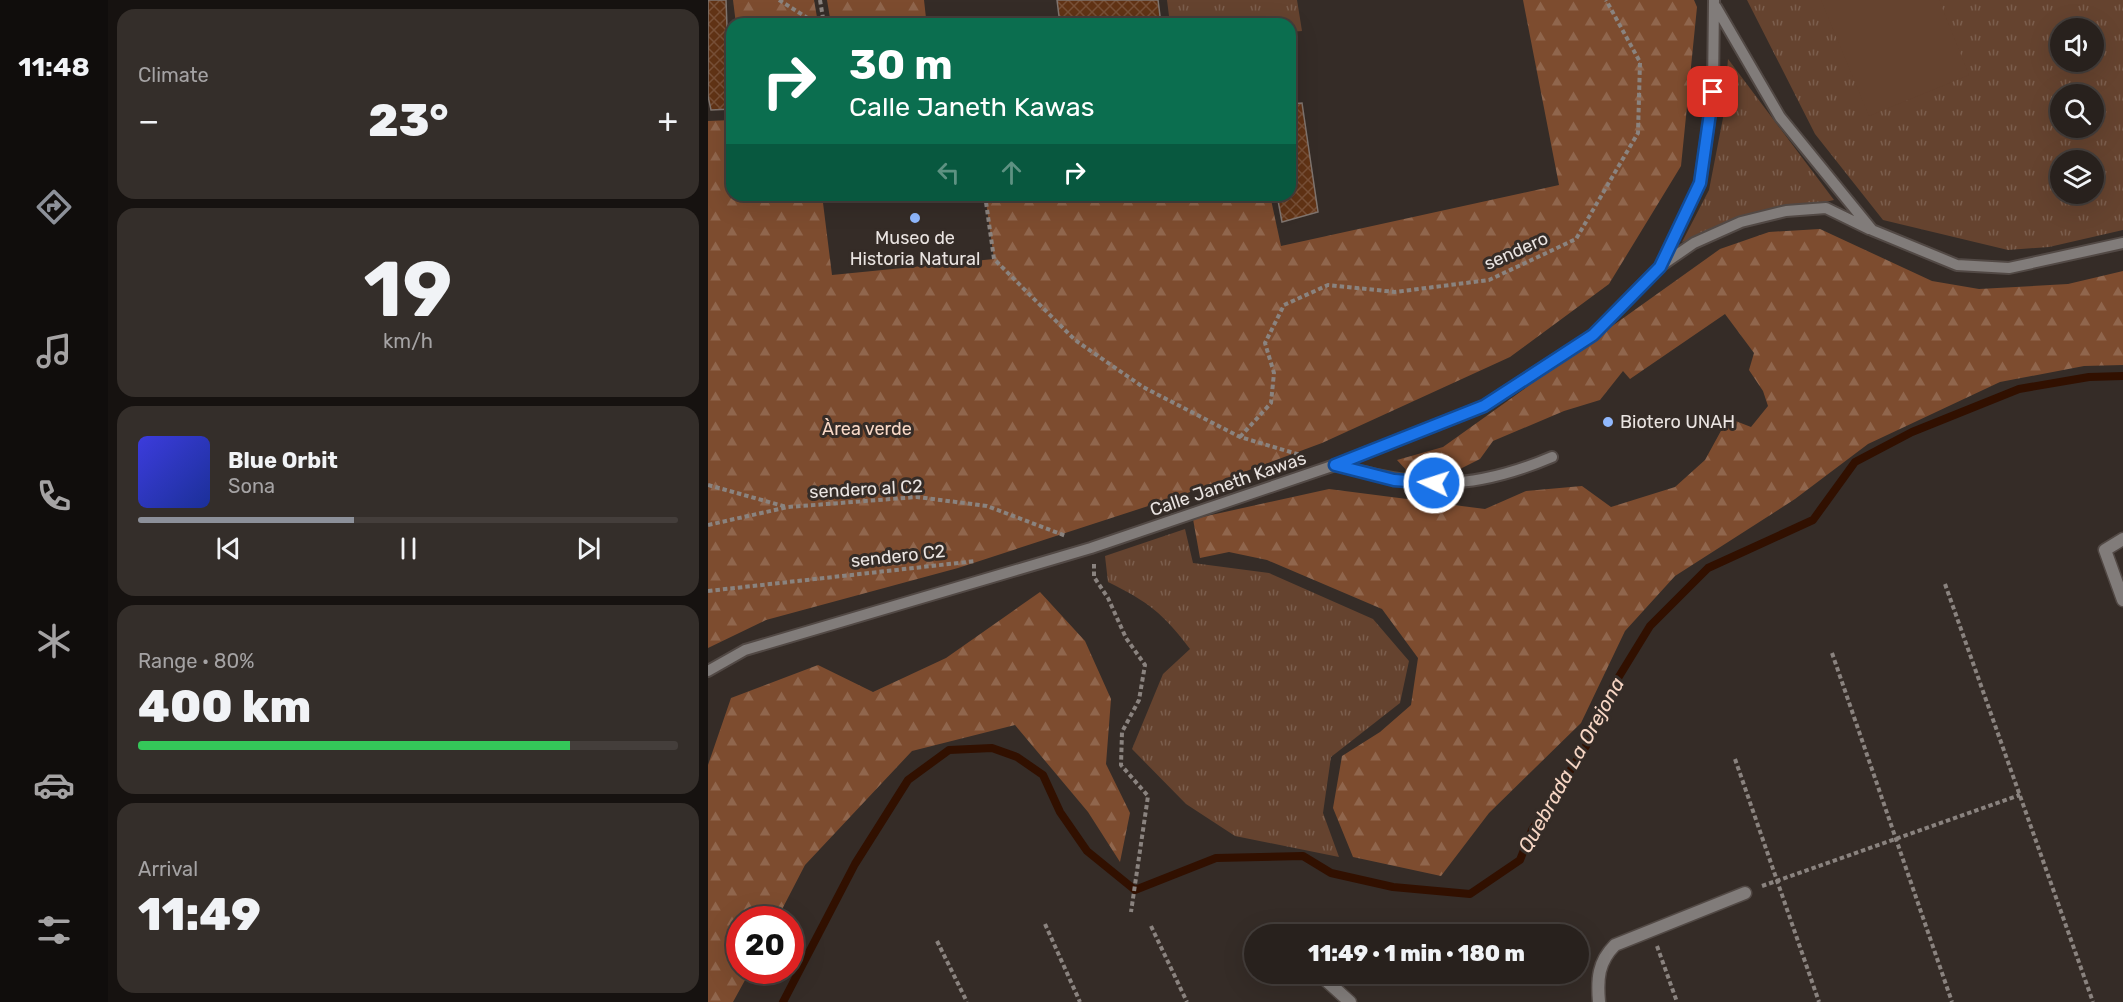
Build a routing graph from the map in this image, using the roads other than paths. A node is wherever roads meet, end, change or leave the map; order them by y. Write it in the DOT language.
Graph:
graph roads {
  1 [pos="1715,3"];
  2 [pos="1872,230"];
  3 [pos="2123,243"];
  4 [pos="1660,267"];
  5 [pos="1552,457"];
  6 [pos="1335,465"];
  7 [pos="2123,538"];
  8 [pos="2123,600"];
  9 [pos="708,671"];
  10 [pos="1744,893"];
  11 [pos="1330,984"];
  12 [pos="1350,1002"];
  13 [pos="1599,1002"];
  1 -- 2 [label="lane"];
  1 -- 4 [label="lane, Calle Janeth Kawas"];
  2 -- 3 [label="lane"];
  2 -- 4 [label="lane"];
  4 -- 6 [label="lane, Calle Janeth Kawas"];
  5 -- 6 [label="lane"];
  6 -- 9 [label="lane, Calle Janeth Kawas"];
  7 -- 8 [label="street"];
  10 -- 13 [label="street"];
  11 -- 12 [label="street"];
}
